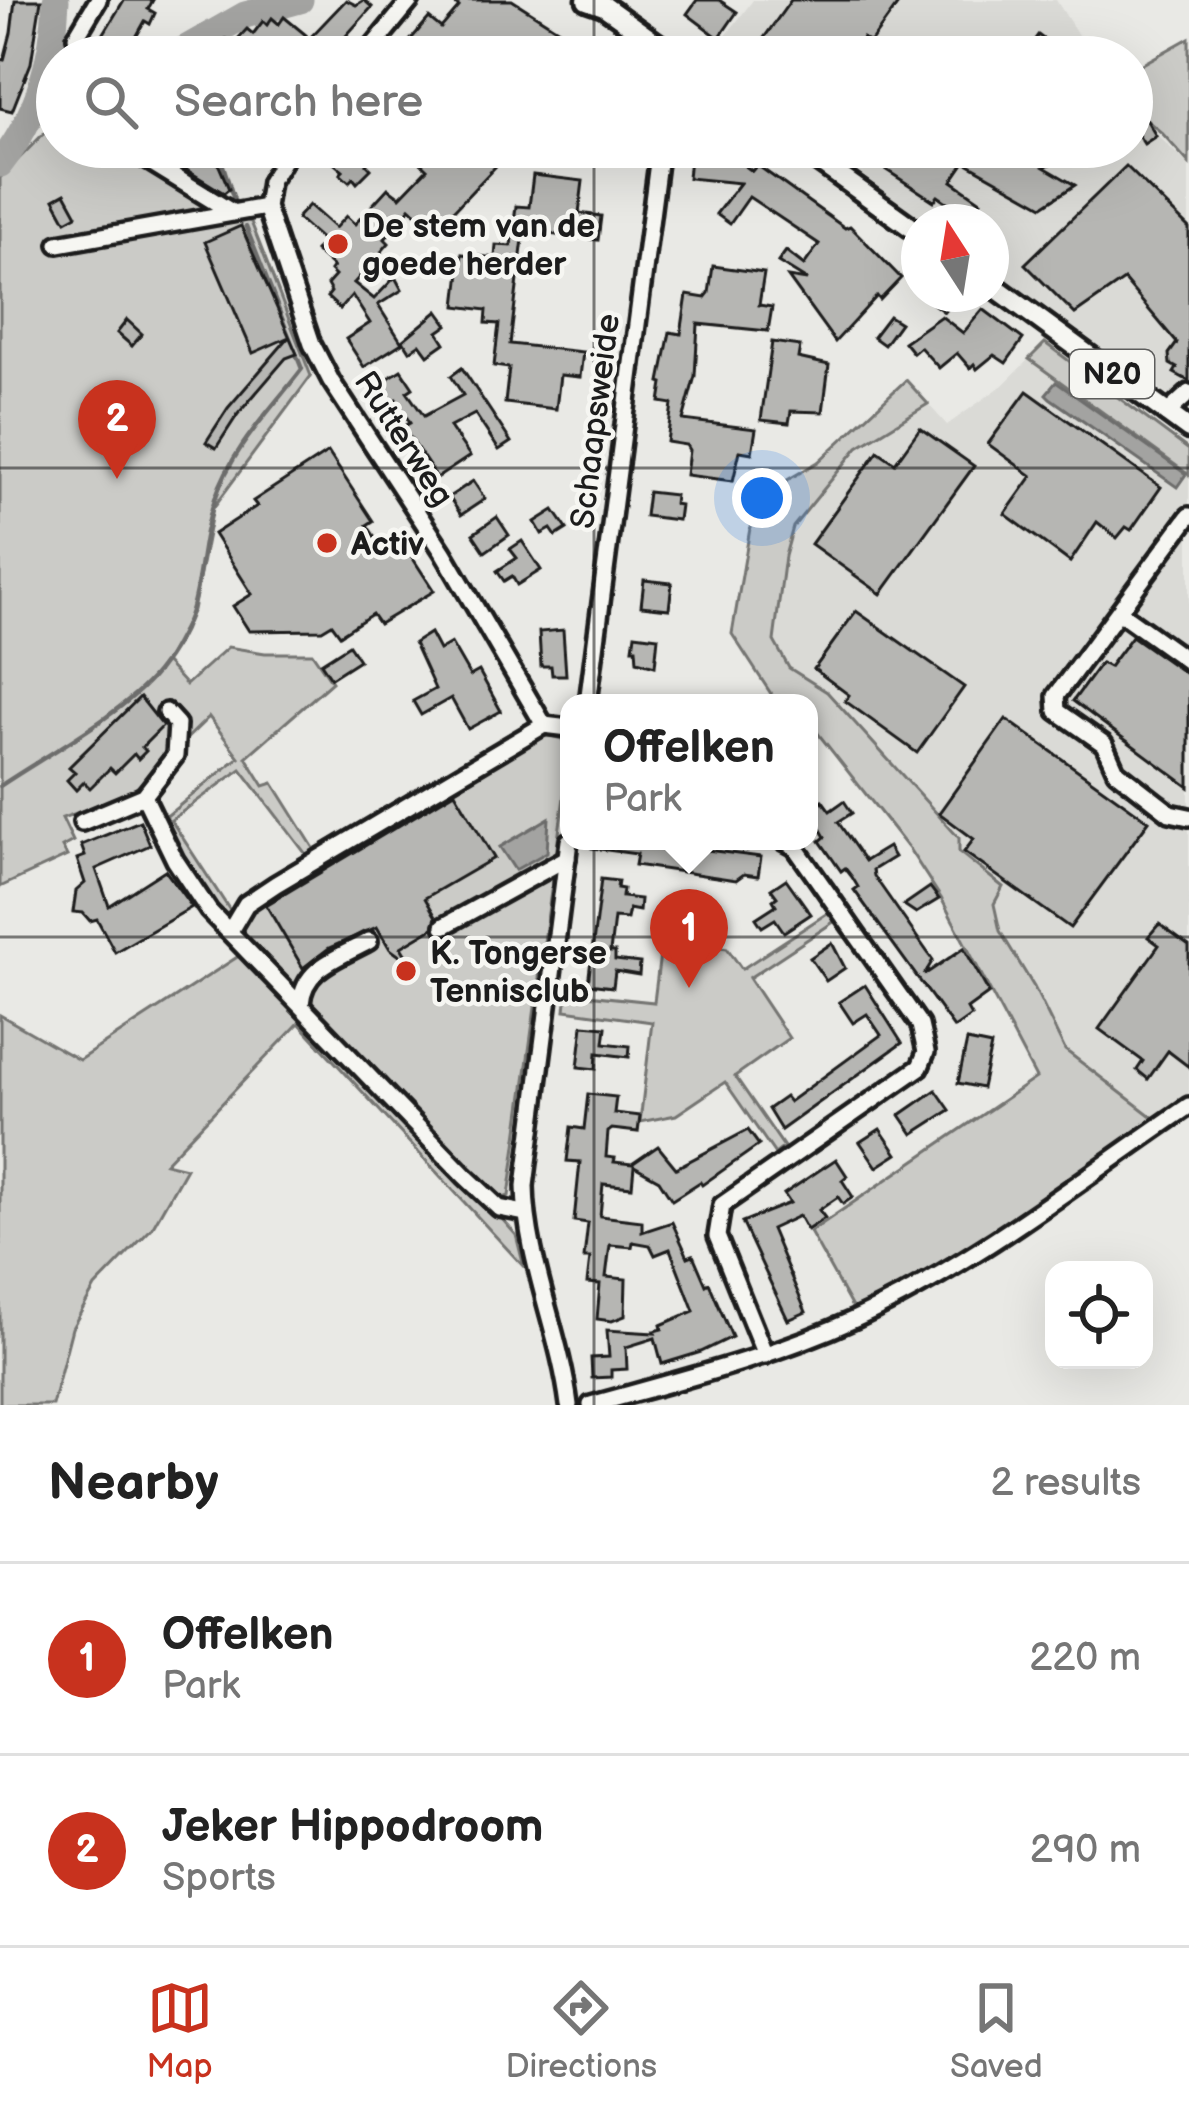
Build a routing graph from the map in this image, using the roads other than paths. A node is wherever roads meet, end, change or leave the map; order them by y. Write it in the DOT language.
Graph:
graph roads {
  1 [pos="98,0"];
  2 [pos="411,0"];
  3 [pos="598,2"];
  4 [pos="77,36"];
  5 [pos="381,36"];
  6 [pos="645,36"];
  7 [pos="160,168"];
  8 [pos="278,168"];
  9 [pos="657,168"];
  10 [pos="828,168"];
  11 [pos="266,207"];
  12 [pos="230,211"];
  13 [pos="901,220"];
  14 [pos="58,244"];
  15 [pos="1009,297"];
  16 [pos="1189,393"];
  17 [pos="1166,413"];
  18 [pos="1189,429"];
  19 [pos="1189,516"];
  20 [pos="1119,612"];
  21 [pos="1189,662"];
  22 [pos="589,694"];
  23 [pos="166,712"];
  24 [pos="544,724"];
  25 [pos="560,727"];
  26 [pos="144,796"];
  27 [pos="1189,818"];
  28 [pos="82,822"];
  29 [pos="566,850"];
  30 [pos="568,850"];
  31 [pos="797,850"];
  32 [pos="444,926"];
  33 [pos="230,931"];
  34 [pos="369,941"];
  35 [pos="301,1004"];
  36 [pos="1189,1106"];
  37 [pos="525,1213"];
  38 [pos="765,1355"];
  39 [pos="569,1405"];
  40 [pos="591,1405"];
  1 -- 4 [label="street"];
  2 -- 5 [label="street"];
  3 -- 6 [label="main road"];
  7 -- 12 [label="street"];
  8 -- 11 [label="street"];
  9 -- 22 [label="street, Schaapsweide"];
  10 -- 13 [label="main road"];
  11 -- 12 [label="street"];
  11 -- 24 [label="street, Rutterweg"];
  12 -- 14 [label="street"];
  15 -- 17 [label="main road, N20"];
  16 -- 17 [label="street"];
  17 -- 18 [label="main road, N20"];
  19 -- 20 [label="street"];
  20 -- 21 [label="street"];
  20 -- 27 [label="street"];
  23 -- 26 [label="street"];
  24 -- 25 [label="street"];
  24 -- 33 [label="street"];
  26 -- 28 [label="street"];
  26 -- 33 [label="street"];
  29 -- 32 [label="street"];
  30 -- 37 [label="street"];
  31 -- 38 [label="street"];
  33 -- 35 [label="street"];
  34 -- 35 [label="street"];
  35 -- 37 [label="street"];
  36 -- 38 [label="street"];
  37 -- 39 [label="street"];
  38 -- 40 [label="street"];
}
